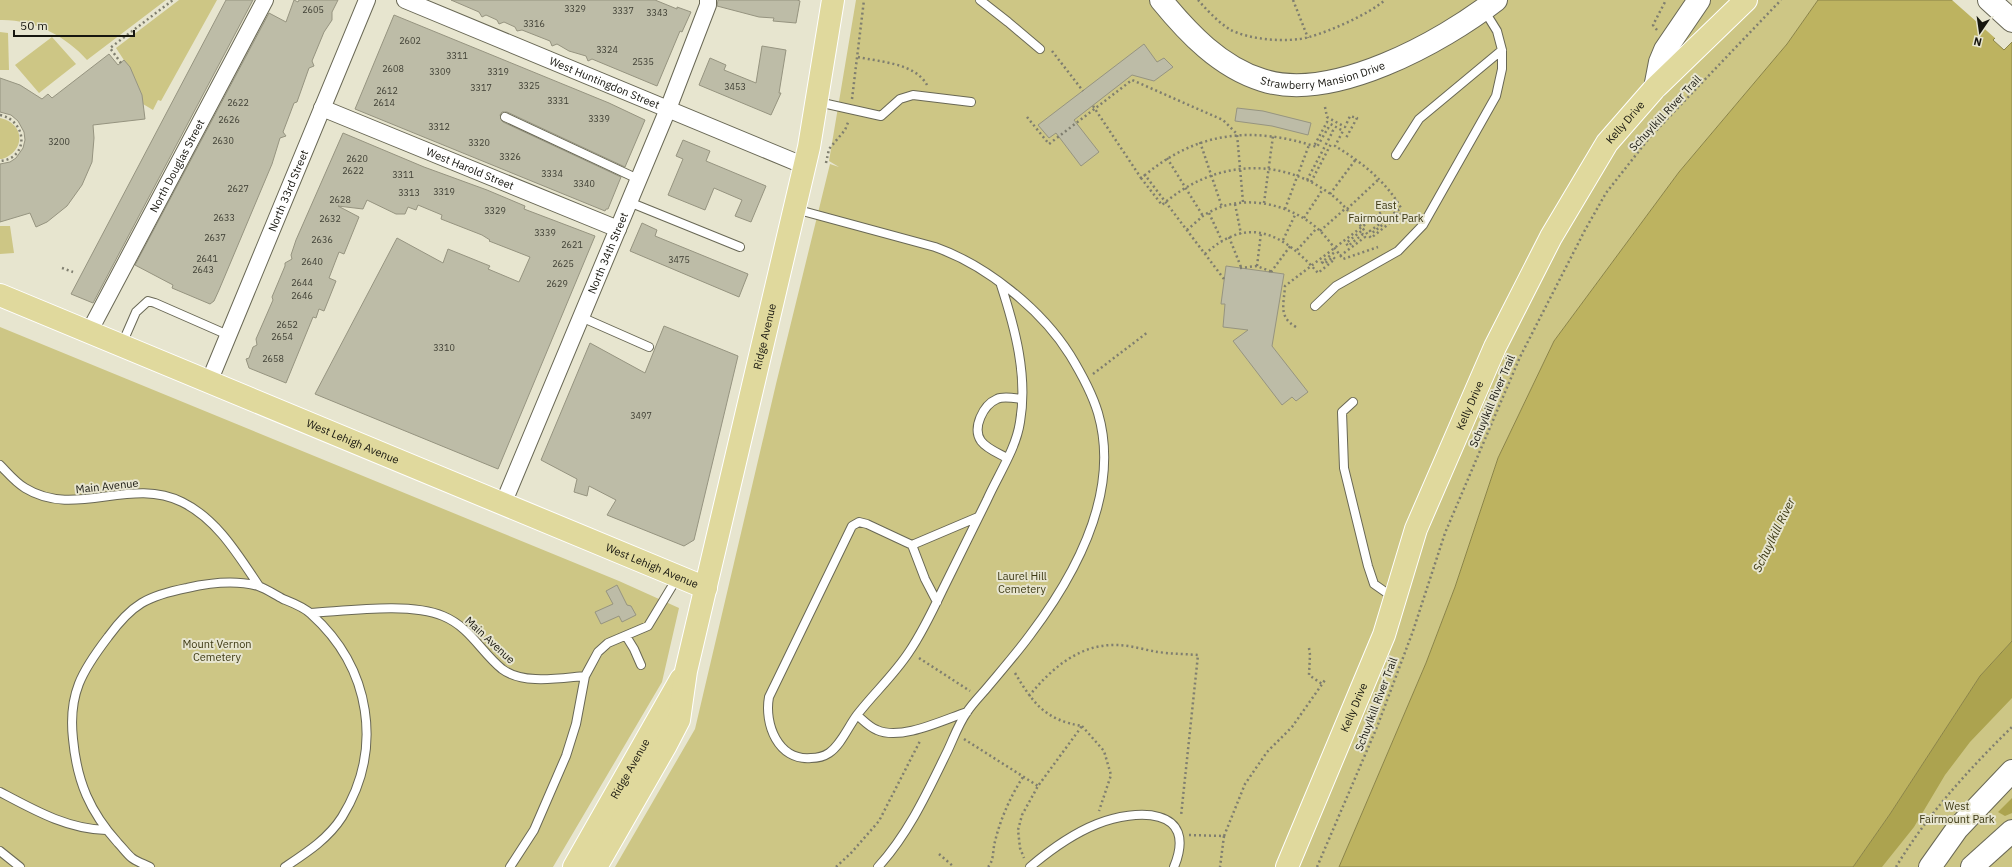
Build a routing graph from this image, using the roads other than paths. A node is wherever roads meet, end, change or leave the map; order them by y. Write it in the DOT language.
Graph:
graph roads {
  1 [pos="265,0"];
  2 [pos="368,0"];
  3 [pos="405,0"];
  4 [pos="833,0"];
  5 [pos="980,0"];
  6 [pos="1161,0"];
  7 [pos="1699,0"];
  8 [pos="1746,0"];
  9 [pos="1989,0"];
  10 [pos="703,2"];
  11 [pos="1490,5"];
  12 [pos="2012,21"];
  13 [pos="1040,49"];
  14 [pos="1502,50"];
  15 [pos="1655,88"];
  16 [pos="817,101"];
  17 [pos="971,102"];
  18 [pos="322,108"];
  19 [pos="668,109"];
  20 [pos="505,117"];
  21 [pos="1396,155"];
  22 [pos="805,166"];
  23 [pos="638,179"];
  24 [pos="629,202"];
  25 [pos="795,209"];
  26 [pos="618,229"];
  27 [pos="740,247"];
  28 [pos="1001,285"];
  29 [pos="0,295"];
  30 [pos="1315,306"];
  31 [pos="581,317"];
  32 [pos="89,332"];
  33 [pos="228,335"];
  34 [pos="121,346"];
  35 [pos="649,347"];
  36 [pos="209,382"];
  37 [pos="1021,399"];
  38 [pos="1354,402"];
  39 [pos="1007,458"];
  40 [pos="0,465"];
  41 [pos="503,504"];
  42 [pos="978,517"];
  43 [pos="912,545"];
  44 [pos="678,577"];
  45 [pos="259,586"];
  46 [pos="706,588"];
  47 [pos="1395,598"];
  48 [pos="937,602"];
  49 [pos="310,613"];
  50 [pos="626,636"];
  51 [pos="641,665"];
  52 [pos="686,671"];
  53 [pos="585,676"];
  54 [pos="967,712"];
  55 [pos="857,715"];
  56 [pos="2012,771"];
  57 [pos="0,792"];
  58 [pos="106,830"];
  59 [pos="2012,831"];
  60 [pos="1945,845"];
  61 [pos="0,850"];
  62 [pos="1979,860"];
  63 [pos="20,867"];
  64 [pos="150,867"];
  65 [pos="285,867"];
  66 [pos="510,867"];
  67 [pos="574,867"];
  68 [pos="596,867"];
  69 [pos="878,867"];
  70 [pos="1030,867"];
  71 [pos="1174,867"];
  72 [pos="1287,867"];
  73 [pos="1930,867"];
  1 -- 32 [label="street, North Douglas Street"];
  2 -- 18 [label="street, North 33rd Street"];
  3 -- 19 [label="street, West Huntingdon Street"];
  4 -- 16 [label="main road, Ridge Avenue"];
  5 -- 13 [label="lane"];
  6 -- 11 [label="main road, Strawberry Mansion Drive"];
  7 -- 15 [label="main road"];
  8 -- 15 [label="main road, Kelly Drive"];
  9 -- 12 [label="main road"];
  10 -- 19 [label="street, North 34th Street"];
  11 -- 14 [label="lane"];
  14 -- 21 [label="lane"];
  14 -- 30 [label="lane"];
  15 -- 47 [label="main road, Kelly Drive"];
  16 -- 17 [label="lane"];
  16 -- 22 [label="main road, Ridge Avenue"];
  18 -- 26 [label="street, West Harold Street"];
  18 -- 33 [label="street, North 33rd Street"];
  19 -- 22 [label="street, West Huntingdon Street"];
  19 -- 23 [label="street, North 34th Street"];
  20 -- 23 [label="lane"];
  22 -- 25 [label="main road, Ridge Avenue"];
  23 -- 24 [label="street, North 34th Street"];
  24 -- 26 [label="street, North 34th Street"];
  24 -- 27 [label="lane"];
  25 -- 28 [label="lane"];
  25 -- 46 [label="main road, Ridge Avenue"];
  26 -- 31 [label="street, North 34th Street"];
  28 -- 37 [label="lane"];
  28 -- 54 [label="lane"];
  29 -- 32 [label="main road, West Lehigh Avenue"];
  31 -- 35 [label="lane"];
  31 -- 41 [label="street, North 34th Street"];
  32 -- 34 [label="main road, West Lehigh Avenue"];
  33 -- 34 [label="lane"];
  33 -- 36 [label="street, North 33rd Street"];
  34 -- 36 [label="main road, West Lehigh Avenue"];
  36 -- 41 [label="main road, West Lehigh Avenue"];
  37 -- 39 [label="lane"];
  37 -- 39 [label="lane"];
  38 -- 47 [label="lane"];
  39 -- 42 [label="lane"];
  40 -- 45 [label="lane, Main Avenue"];
  41 -- 44 [label="main road, West Lehigh Avenue"];
  42 -- 43 [label="lane"];
  42 -- 48 [label="lane"];
  43 -- 48 [label="lane"];
  43 -- 55 [label="lane"];
  44 -- 46 [label="main road, West Lehigh Avenue"];
  44 -- 50 [label="lane"];
  45 -- 49 [label="lane"];
  45 -- 58 [label="lane"];
  46 -- 52 [label="main road, Ridge Avenue"];
  47 -- 72 [label="main road, Kelly Drive"];
  48 -- 55 [label="lane"];
  49 -- 53 [label="lane, Main Avenue"];
  49 -- 65 [label="lane"];
  50 -- 51 [label="lane"];
  50 -- 53 [label="lane"];
  52 -- 67 [label="main road, Ridge Avenue"];
  52 -- 68 [label="main road, Ridge Avenue"];
  53 -- 66 [label="lane"];
  54 -- 55 [label="lane"];
  54 -- 69 [label="lane"];
  56 -- 60 [label="main road"];
  57 -- 58 [label="lane"];
  58 -- 64 [label="lane"];
  59 -- 62 [label="main road"];
  60 -- 62 [label="main road"];
  60 -- 73 [label="main road"];
  61 -- 63 [label="lane"];
  70 -- 71 [label="lane"];
}
